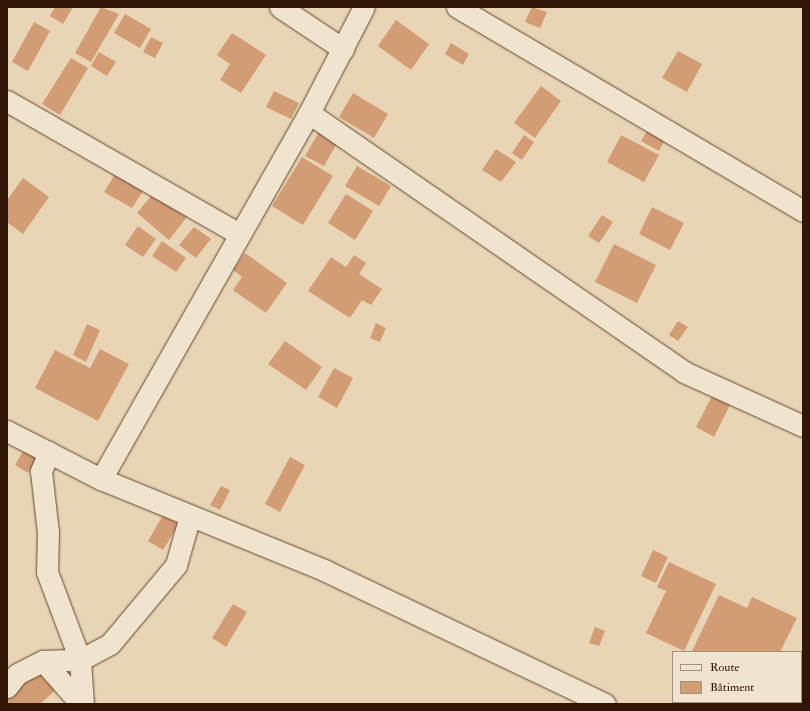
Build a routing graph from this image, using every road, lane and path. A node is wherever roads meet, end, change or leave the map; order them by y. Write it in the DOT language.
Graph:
graph roads {
  1 [pos="280,7"];
  2 [pos="364,7"];
  3 [pos="457,7"];
  4 [pos="343,49"];
  5 [pos="7,101"];
  6 [pos="309,113"];
  7 [pos="803,210"];
  8 [pos="239,234"];
  9 [pos="803,426"];
  10 [pos="7,431"];
  11 [pos="49,452"];
  12 [pos="101,479"];
  13 [pos="190,516"];
  14 [pos="80,660"];
  15 [pos="43,661"];
  16 [pos="7,687"];
  17 [pos="82,704"];
  18 [pos="605,704"];
  1 -- 4 [label="street"];
  2 -- 4 [label="street"];
  3 -- 7 [label="street"];
  4 -- 6 [label="street"];
  5 -- 8 [label="street"];
  6 -- 8 [label="street"];
  6 -- 9 [label="street"];
  8 -- 12 [label="street"];
  10 -- 11 [label="street"];
  11 -- 12 [label="street"];
  11 -- 14 [label="street"];
  12 -- 13 [label="street"];
  13 -- 14 [label="street"];
  13 -- 18 [label="street"];
  14 -- 15 [label="street"];
  14 -- 17 [label="street"];
  15 -- 16 [label="street"];
  15 -- 17 [label="street"];
}
